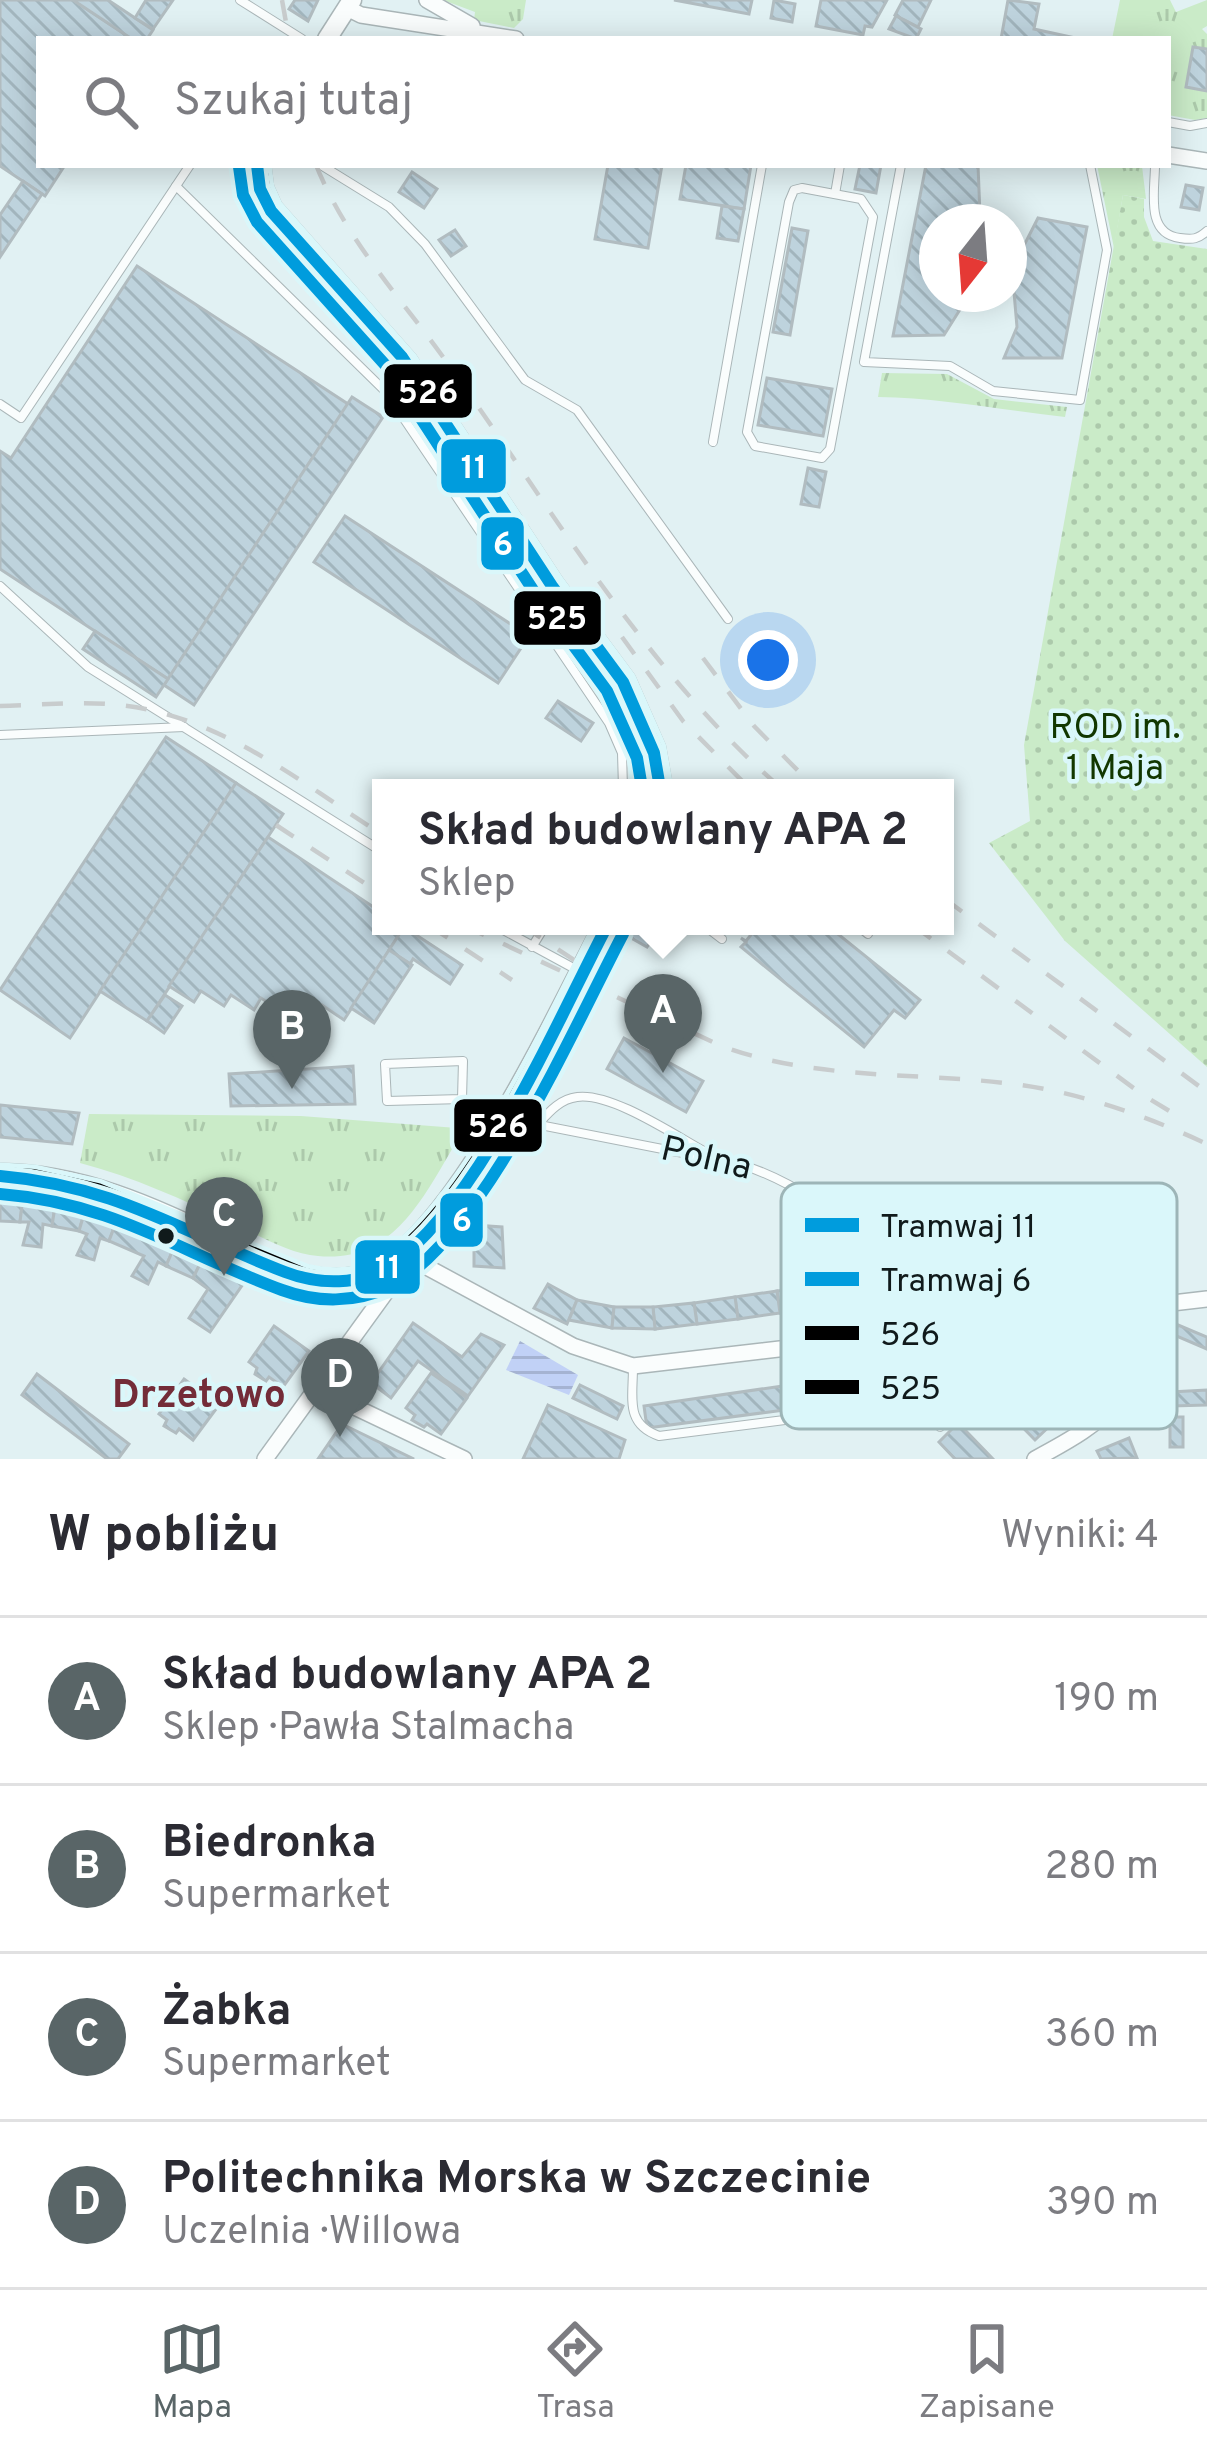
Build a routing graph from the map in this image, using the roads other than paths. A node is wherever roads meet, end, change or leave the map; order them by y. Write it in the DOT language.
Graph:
graph roads {
  1 [pos="427,0"];
  2 [pos="244,1"];
  3 [pos="350,4"];
  4 [pos="280,25"];
  5 [pos="274,36"];
  6 [pos="297,36"];
  7 [pos="329,36"];
  8 [pos="499,36"];
  9 [pos="506,36"];
  10 [pos="1171,123"];
  11 [pos="1207,123"];
  12 [pos="1171,155"];
  13 [pos="1207,161"];
  14 [pos="188,168"];
  15 [pos="261,168"];
  16 [pos="326,168"];
  17 [pos="761,168"];
  18 [pos="839,168"];
  19 [pos="901,168"];
  20 [pos="1091,168"];
  21 [pos="1155,168"];
  22 [pos="176,186"];
  23 [pos="835,194"];
  24 [pos="1207,231"];
  25 [pos="0,404"];
  26 [pos="713,442"];
  27 [pos="0,586"];
  28 [pos="728,619"];
  29 [pos="186,726"];
  30 [pos="0,736"];
  31 [pos="623,779"];
  32 [pos="663,779"];
  33 [pos="372,845"];
  34 [pos="512,935"];
  35 [pos="539,935"];
  36 [pos="598,935"];
  37 [pos="717,935"];
  38 [pos="722,939"];
  39 [pos="532,946"];
  40 [pos="579,971"];
  41 [pos="462,1099"];
  42 [pos="500,1118"];
  43 [pos="537,1125"];
  44 [pos="721,1160"];
  45 [pos="0,1173"];
  46 [pos="785,1183"];
  47 [pos="401,1253"];
  48 [pos="1207,1299"];
  49 [pos="1177,1302"];
  50 [pos="781,1349"];
  51 [pos="633,1366"];
  52 [pos="316,1389"];
  53 [pos="781,1420"];
  54 [pos="1090,1429"];
  55 [pos="266,1459"];
  56 [pos="464,1459"];
  57 [pos="1035,1459"];
  1 -- 9 [label="street"];
  2 -- 4 [label="lane"];
  3 -- 7 [label="street"];
  3 -- 8 [label="street"];
  4 -- 5 [label="lane"];
  4 -- 6 [label="lane"];
  10 -- 11 [label="lane"];
  12 -- 13 [label="street"];
  14 -- 22 [label="lane"];
  15 -- 32 [label="street"];
  16 -- 28 [label="lane"];
  17 -- 26 [label="lane"];
  18 -- 23 [label="lane"];
  19 -- 20 [label="lane"];
  21 -- 24 [label="lane"];
  22 -- 25 [label="lane"];
  22 -- 31 [label="lane"];
  23 -- 23 [label="lane"];
  27 -- 29 [label="lane"];
  29 -- 30 [label="lane"];
  29 -- 33 [label="lane"];
  34 -- 39 [label="lane"];
  35 -- 39 [label="lane"];
  36 -- 40 [label="street"];
  37 -- 38 [label="lane"];
  39 -- 40 [label="lane"];
  40 -- 42 [label="street"];
  41 -- 41 [label="lane"];
  41 -- 42 [label="lane, Polna"];
  42 -- 43 [label="lane, Polna"];
  42 -- 47 [label="street"];
  43 -- 44 [label="lane, Polna"];
  43 -- 44 [label="lane"];
  44 -- 46 [label="lane, Polna"];
  45 -- 47 [label="street"];
  47 -- 51 [label="street"];
  47 -- 52 [label="street"];
  48 -- 49 [label="street"];
  50 -- 51 [label="street"];
  51 -- 53 [label="lane"];
  52 -- 55 [label="street"];
  52 -- 56 [label="street"];
  54 -- 57 [label="street"];
}
